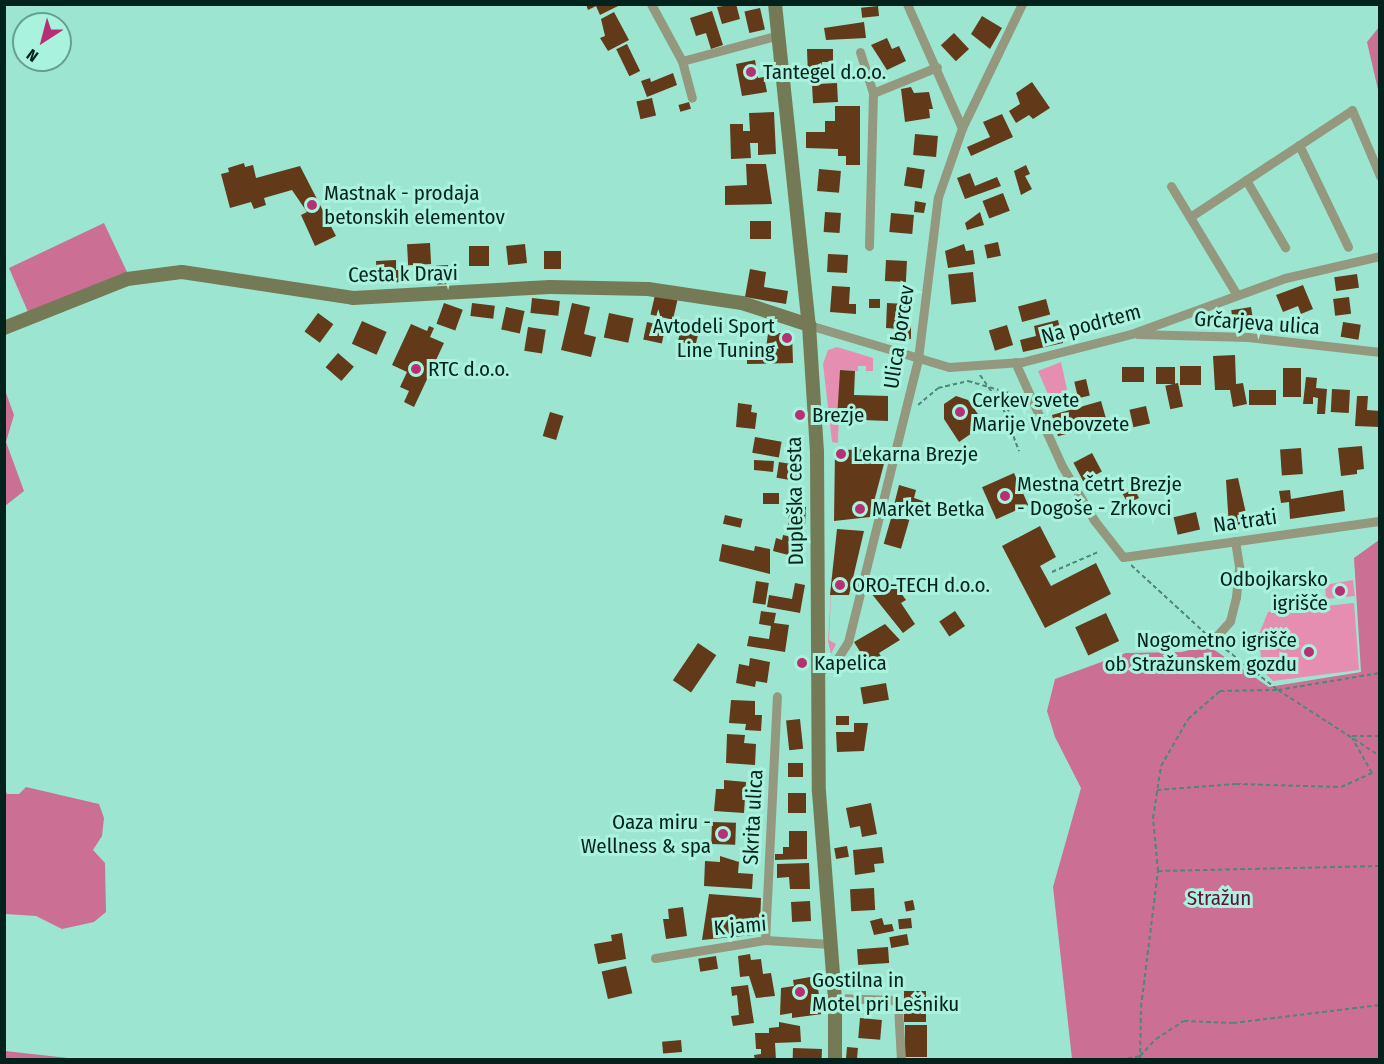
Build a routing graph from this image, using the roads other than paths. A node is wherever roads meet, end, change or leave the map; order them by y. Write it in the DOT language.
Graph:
graph roads {
  1 [pos="651,4"];
  2 [pos="775,4"];
  3 [pos="907,4"];
  4 [pos="1022,4"];
  5 [pos="779,35"];
  6 [pos="860,52"];
  7 [pos="682,61"];
  8 [pos="937,67"];
  9 [pos="873,93"];
  10 [pos="692,98"];
  11 [pos="962,128"];
  12 [pos="1299,145"];
  13 [pos="1380,176"];
  14 [pos="1246,180"];
  15 [pos="1171,186"];
  16 [pos="1190,217"];
  17 [pos="869,246"];
  18 [pos="1285,247"];
  19 [pos="1348,247"];
  20 [pos="1380,256"];
  21 [pos="1237,295"];
  22 [pos="809,325"];
  23 [pos="4,328"];
  24 [pos="1131,334"];
  25 [pos="1380,352"];
  26 [pos="918,359"];
  27 [pos="1015,362"];
  28 [pos="1380,521"];
  29 [pos="1235,541"];
  30 [pos="1213,640"];
  31 [pos="817,673"];
  32 [pos="777,696"];
  33 [pos="765,940"];
  34 [pos="830,944"];
  35 [pos="655,958"];
  36 [pos="835,998"];
  37 [pos="835,1059"];
  38 [pos="901,1059"];
  1 -- 7 [label="street"];
  2 -- 5 [label="street, Dupleška cesta"];
  3 -- 8 [label="street"];
  4 -- 11 [label="street, Ulica borcev"];
  5 -- 7 [label="street"];
  5 -- 22 [label="street, Dupleška cesta"];
  6 -- 9 [label="street"];
  7 -- 10 [label="street"];
  8 -- 9 [label="street"];
  8 -- 11 [label="street"];
  9 -- 17 [label="street"];
  11 -- 26 [label="street, Ulica borcev"];
  12 -- 13 [label="street"];
  12 -- 14 [label="street"];
  12 -- 19 [label="street"];
  14 -- 16 [label="street"];
  14 -- 18 [label="street"];
  15 -- 16 [label="street"];
  16 -- 21 [label="street"];
  20 -- 21 [label="street, Na podrtem"];
  21 -- 24 [label="street, Na podrtem"];
  22 -- 23 [label="street, Cesta k Dravi"];
  22 -- 26 [label="street, Na podrtem"];
  22 -- 31 [label="street, Dupleška cesta"];
  24 -- 25 [label="street, Grčarjeva ulica"];
  24 -- 27 [label="street, Na podrtem"];
  26 -- 27 [label="street, Na podrtem"];
  26 -- 31 [label="street, Ulica borcev"];
  27 -- 29 [label="street, Na trati"];
  28 -- 29 [label="street, Na trati"];
  29 -- 30 [label="street"];
  31 -- 34 [label="street, Dupleška cesta"];
  32 -- 33 [label="street, Skrita ulica"];
  33 -- 34 [label="street, K jami"];
  33 -- 35 [label="street, K jami"];
  34 -- 36 [label="street, Dupleška cesta"];
  36 -- 37 [label="street, Dupleška cesta"];
  36 -- 38 [label="street"];
}
